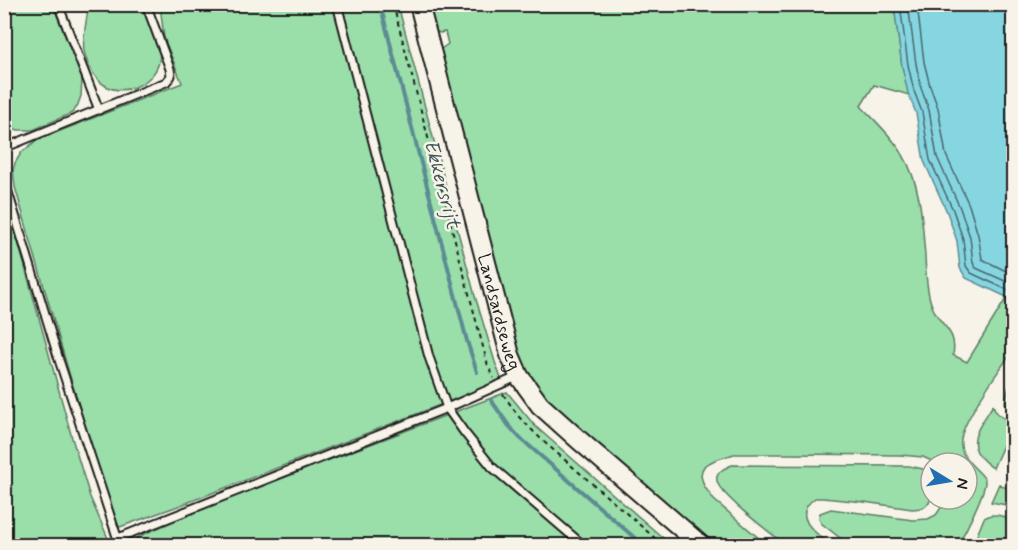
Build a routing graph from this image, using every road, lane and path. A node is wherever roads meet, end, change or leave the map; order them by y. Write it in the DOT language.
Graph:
graph roads {
  1 [pos="58,4"];
  2 [pos="147,4"];
  3 [pos="337,4"];
  4 [pos="419,4"];
  5 [pos="99,110"];
  6 [pos="4,148"];
  7 [pos="4,179"];
  8 [pos="519,376"];
  9 [pos="447,408"];
  10 [pos="119,542"];
  11 [pos="584,546"];
  12 [pos="702,546"];
  1 -- 5 [label="lane"];
  2 -- 5 [label="lane"];
  3 -- 9 [label="lane"];
  4 -- 8 [label="street, Landsardseweg"];
  5 -- 6 [label="lane"];
  7 -- 10 [label="lane"];
  8 -- 9 [label="lane"];
  8 -- 12 [label="street, Landsardseweg"];
  9 -- 10 [label="lane"];
  9 -- 11 [label="lane"];
}
